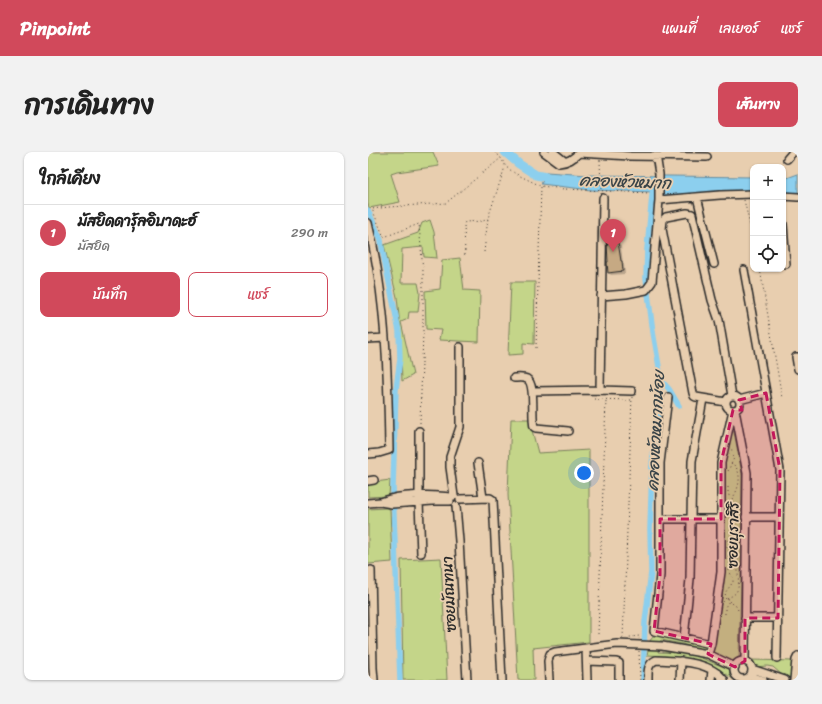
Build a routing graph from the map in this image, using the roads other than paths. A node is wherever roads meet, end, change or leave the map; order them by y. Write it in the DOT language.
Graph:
graph roads {
  1 [pos="544,152"];
  2 [pos="553,152"];
  3 [pos="793,152"];
  4 [pos="579,153"];
  5 [pos="628,154"];
  6 [pos="653,156"];
  7 [pos="707,157"];
  8 [pos="787,159"];
  9 [pos="564,162"];
  10 [pos="602,194"];
  11 [pos="750,194"];
  12 [pos="786,196"];
  13 [pos="697,197"];
  14 [pos="798,197"];
  15 [pos="659,198"];
  16 [pos="368,222"];
  17 [pos="714,264"];
  18 [pos="744,270"];
  19 [pos="601,296"];
  20 [pos="385,338"];
  21 [pos="368,339"];
  22 [pos="460,347"];
  23 [pos="798,357"];
  24 [pos="798,370"];
  25 [pos="514,378"];
  26 [pos="600,390"];
  27 [pos="532,391"];
  28 [pos="632,391"];
  29 [pos="766,393"];
  30 [pos="732,396"];
  31 [pos="668,397"];
  32 [pos="703,399"];
  33 [pos="740,400"];
  34 [pos="726,402"];
  35 [pos="734,410"];
  36 [pos="419,431"];
  37 [pos="568,431"];
  38 [pos="368,454"];
  39 [pos="478,464"];
  40 [pos="483,498"];
  41 [pos="419,499"];
  42 [pos="454,500"];
  43 [pos="368,503"];
  44 [pos="746,517"];
  45 [pos="779,517"];
  46 [pos="660,518"];
  47 [pos="692,519"];
  48 [pos="721,519"];
  49 [pos="421,553"];
  50 [pos="371,570"];
  51 [pos="745,617"];
  52 [pos="778,618"];
  53 [pos="684,638"];
  54 [pos="711,644"];
  55 [pos="370,647"];
  56 [pos="586,649"];
  57 [pos="708,654"];
  58 [pos="798,656"];
  59 [pos="777,658"];
  60 [pos="587,661"];
  61 [pos="681,661"];
  62 [pos="745,662"];
  63 [pos="735,667"];
  64 [pos="712,670"];
  65 [pos="751,672"];
  66 [pos="736,678"];
  67 [pos="374,680"];
  68 [pos="467,680"];
  69 [pos="502,680"];
  70 [pos="549,680"];
  71 [pos="587,680"];
  72 [pos="619,680"];
  73 [pos="648,680"];
  74 [pos="680,680"];
  75 [pos="711,680"];
  76 [pos="724,680"];
  77 [pos="763,680"];
  78 [pos="785,680"];
  79 [pos="794,680"];
  1 -- 9 [label="street"];
  2 -- 9 [label="street"];
  3 -- 8 [label="street"];
  4 -- 5 [label="street"];
  4 -- 9 [label="street"];
  5 -- 6 [label="street"];
  6 -- 7 [label="street"];
  6 -- 15 [label="street"];
  10 -- 19 [label="street"];
  11 -- 13 [label="street"];
  12 -- 14 [label="street"];
  13 -- 15 [label="street"];
  13 -- 17 [label="street"];
  15 -- 19 [label="street"];
  16 -- 20 [label="street"];
  18 -- 29 [label="street"];
  19 -- 26 [label="street"];
  20 -- 21 [label="street"];
  20 -- 38 [label="street"];
  22 -- 42 [label="street, ซอยมัณฑนา"];
  23 -- 24 [label="street"];
  25 -- 27 [label="street"];
  26 -- 27 [label="street"];
  26 -- 28 [label="street"];
  27 -- 37 [label="street"];
  29 -- 33 [label="street"];
  29 -- 45 [label="street"];
  30 -- 32 [label="street"];
  30 -- 33 [label="street"];
  30 -- 34 [label="street"];
  31 -- 46 [label="street"];
  32 -- 34 [label="street"];
  32 -- 47 [label="street"];
  33 -- 35 [label="street"];
  34 -- 35 [label="street"];
  35 -- 44 [label="street, ซอยบุราสิริ"];
  35 -- 48 [label="street"];
  36 -- 41 [label="street"];
  39 -- 40 [label="street"];
  40 -- 42 [label="street"];
  40 -- 69 [label="street"];
  41 -- 42 [label="street"];
  41 -- 43 [label="street"];
  41 -- 49 [label="street"];
  42 -- 68 [label="street, ซอยมัณฑนา"];
  44 -- 45 [label="street"];
  44 -- 51 [label="street, ซอยบุราสิริ"];
  45 -- 52 [label="street"];
  46 -- 47 [label="street"];
  46 -- 53 [label="street"];
  47 -- 48 [label="street"];
  47 -- 53 [label="street"];
  48 -- 54 [label="street"];
  50 -- 55 [label="street"];
  51 -- 52 [label="street"];
  51 -- 62 [label="street, ซอยบุราสิริ"];
  52 -- 59 [label="street"];
  53 -- 54 [label="street"];
  54 -- 57 [label="street"];
  55 -- 67 [label="street"];
  56 -- 57 [label="street"];
  56 -- 60 [label="street"];
  56 -- 70 [label="street"];
  57 -- 63 [label="street"];
  58 -- 79 [label="street"];
  60 -- 71 [label="street"];
  60 -- 72 [label="street"];
  61 -- 64 [label="street"];
  61 -- 73 [label="street"];
  61 -- 74 [label="street"];
  62 -- 63 [label="street"];
  62 -- 65 [label="street"];
  63 -- 66 [label="street"];
  64 -- 75 [label="street"];
  64 -- 76 [label="street"];
  65 -- 66 [label="street"];
  65 -- 77 [label="street"];
  65 -- 78 [label="street"];
}
